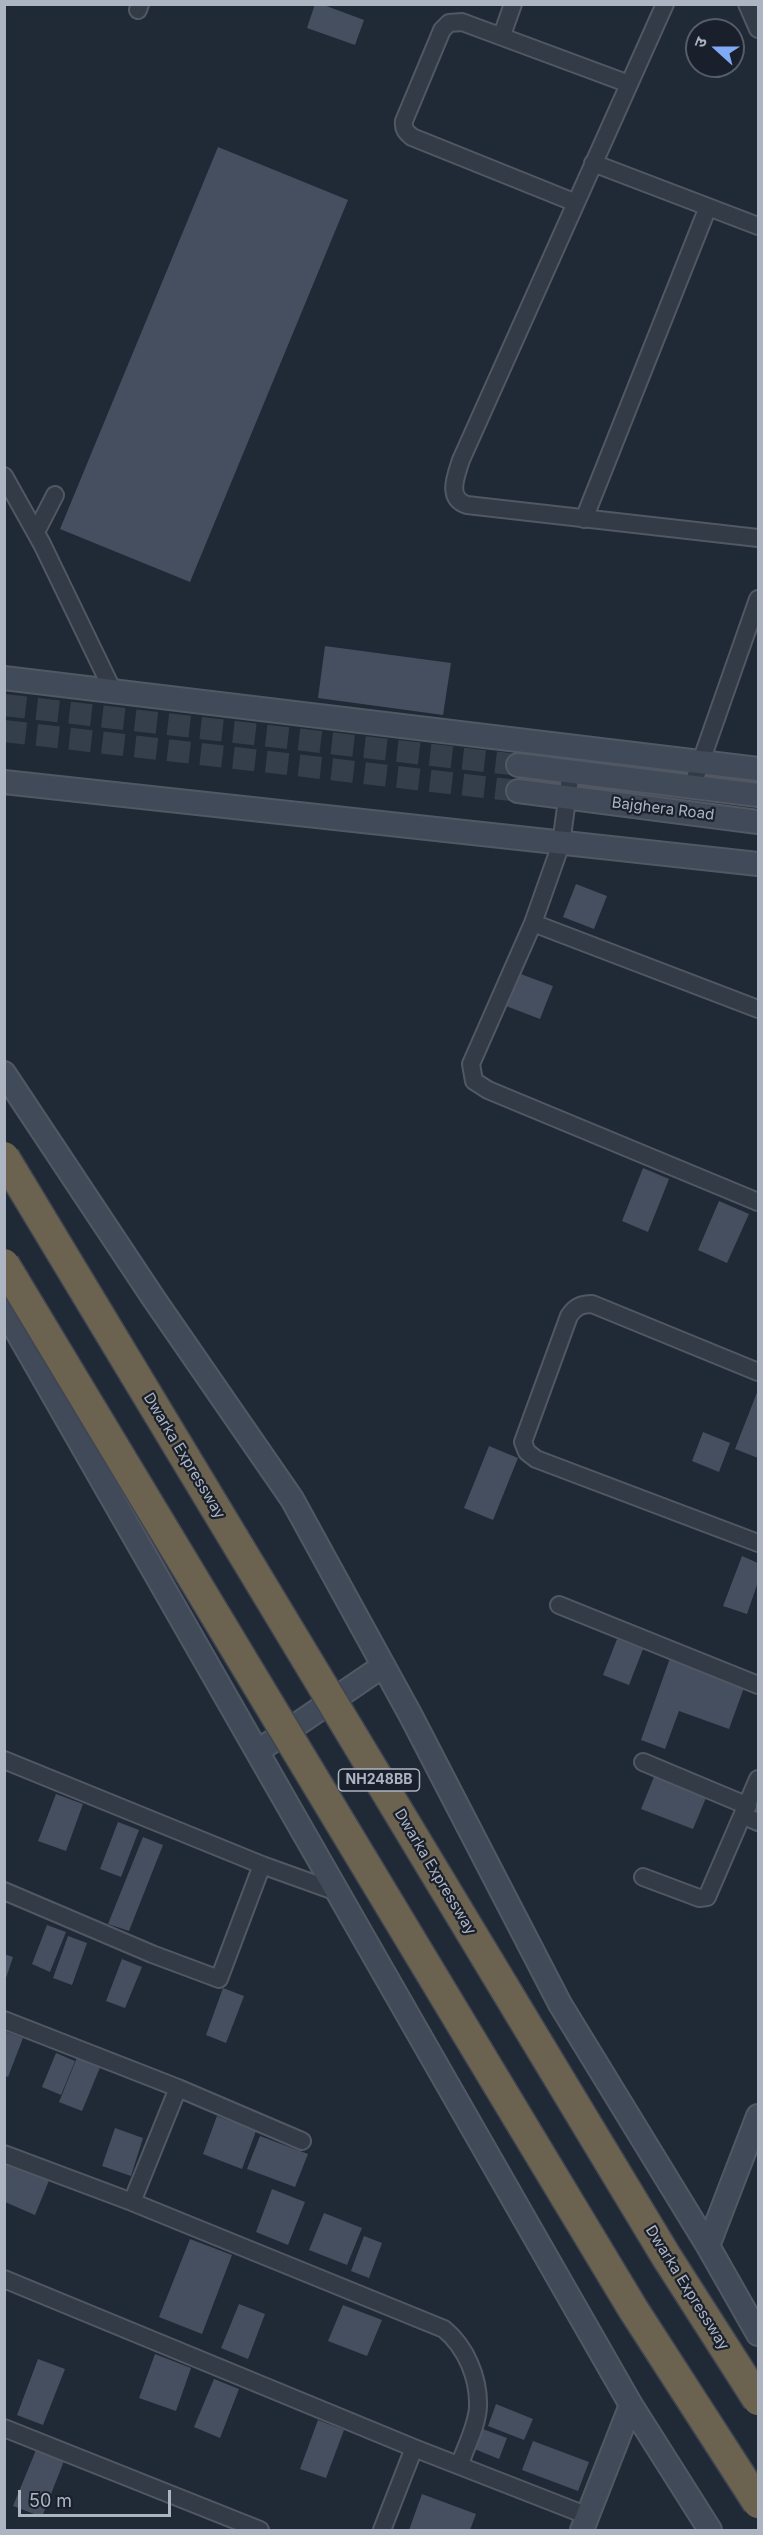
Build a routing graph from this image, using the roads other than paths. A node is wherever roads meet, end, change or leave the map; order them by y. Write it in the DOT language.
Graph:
graph roads {
  1 [pos="513,4"];
  2 [pos="665,4"];
  3 [pos="747,4"];
  4 [pos="759,28"];
  5 [pos="502,35"];
  6 [pos="629,84"];
  7 [pos="593,163"];
  8 [pos="576,203"];
  9 [pos="708,207"];
  10 [pos="759,226"];
  11 [pos="4,476"];
  12 [pos="55,495"];
  13 [pos="584,519"];
  14 [pos="36,532"];
  15 [pos="759,538"];
  16 [pos="759,599"];
  17 [pos="4,678"];
  18 [pos="113,691"];
  19 [pos="700,762"];
  20 [pos="518,765"];
  21 [pos="759,769"];
  22 [pos="570,770"];
  23 [pos="4,782"];
  24 [pos="692,787"];
  25 [pos="518,791"];
  26 [pos="759,795"];
  27 [pos="567,797"];
  28 [pos="759,822"];
  29 [pos="561,844"];
  30 [pos="759,864"];
  31 [pos="533,922"];
  32 [pos="759,1009"];
  33 [pos="4,1073"];
  34 [pos="4,1157"];
  35 [pos="759,1202"];
  36 [pos="4,1264"];
  37 [pos="4,1309"];
  38 [pos="759,1372"];
  39 [pos="759,1543"];
  40 [pos="559,1605"];
  41 [pos="383,1666"];
  42 [pos="759,1684"];
  43 [pos="258,1750"];
  44 [pos="4,1760"];
  45 [pos="643,1762"];
  46 [pos="759,1779"];
  47 [pos="750,1815"];
  48 [pos="262,1864"];
  49 [pos="643,1877"];
  50 [pos="4,1891"];
  51 [pos="340,1893"];
  52 [pos="4,2020"];
  53 [pos="178,2088"];
  54 [pos="759,2116"];
  55 [pos="302,2141"];
  56 [pos="4,2154"];
  57 [pos="132,2202"];
  58 [pos="708,2246"];
  59 [pos="4,2278"];
  60 [pos="759,2334"];
  61 [pos="759,2400"];
  62 [pos="631,2405"];
  63 [pos="4,2428"];
  64 [pos="414,2448"];
  65 [pos="460,2464"];
  66 [pos="759,2504"];
  67 [pos="585,2523"];
  68 [pos="260,2530"];
  69 [pos="382,2530"];
  70 [pos="710,2530"];
  1 -- 5 [label="street"];
  2 -- 6 [label="street"];
  3 -- 4 [label="street"];
  5 -- 6 [label="street"];
  5 -- 8 [label="street"];
  6 -- 7 [label="street"];
  7 -- 8 [label="street"];
  7 -- 9 [label="street"];
  8 -- 13 [label="street"];
  9 -- 10 [label="street"];
  9 -- 13 [label="street"];
  11 -- 14 [label="street"];
  12 -- 14 [label="street"];
  13 -- 15 [label="street"];
  14 -- 18 [label="street"];
  16 -- 19 [label="street"];
  17 -- 18 [label="street"];
  18 -- 19 [label="street"];
  19 -- 21 [label="street"];
  19 -- 24 [label="street"];
  20 -- 22 [label="street, Bajghera Road"];
  22 -- 24 [label="street, Bajghera Road"];
  22 -- 27 [label="street"];
  23 -- 29 [label="street"];
  24 -- 26 [label="street, Bajghera Road"];
  25 -- 27 [label="street, Bajghera Road"];
  27 -- 28 [label="street, Bajghera Road"];
  27 -- 29 [label="street"];
  29 -- 30 [label="street"];
  29 -- 31 [label="street"];
  31 -- 32 [label="street"];
  31 -- 35 [label="street"];
  33 -- 41 [label="street"];
  34 -- 61 [label="highway, Dwarka Expressway / NH248BB, bridge"];
  36 -- 66 [label="highway, NH248BB, bridge"];
  37 -- 43 [label="street"];
  38 -- 39 [label="street"];
  40 -- 42 [label="street"];
  41 -- 43 [label="street"];
  41 -- 58 [label="street"];
  43 -- 51 [label="street"];
  44 -- 48 [label="street"];
  45 -- 47 [label="street"];
  46 -- 47 [label="street"];
  47 -- 49 [label="street"];
  48 -- 50 [label="street"];
  48 -- 51 [label="street"];
  51 -- 62 [label="street"];
  52 -- 53 [label="street"];
  53 -- 55 [label="street"];
  53 -- 57 [label="street"];
  54 -- 58 [label="street"];
  56 -- 57 [label="street"];
  57 -- 65 [label="street"];
  58 -- 60 [label="street"];
  59 -- 64 [label="street"];
  62 -- 67 [label="street"];
  62 -- 70 [label="street"];
  63 -- 68 [label="street"];
  64 -- 65 [label="street"];
  64 -- 69 [label="street"];
  65 -- 67 [label="street"];
}
